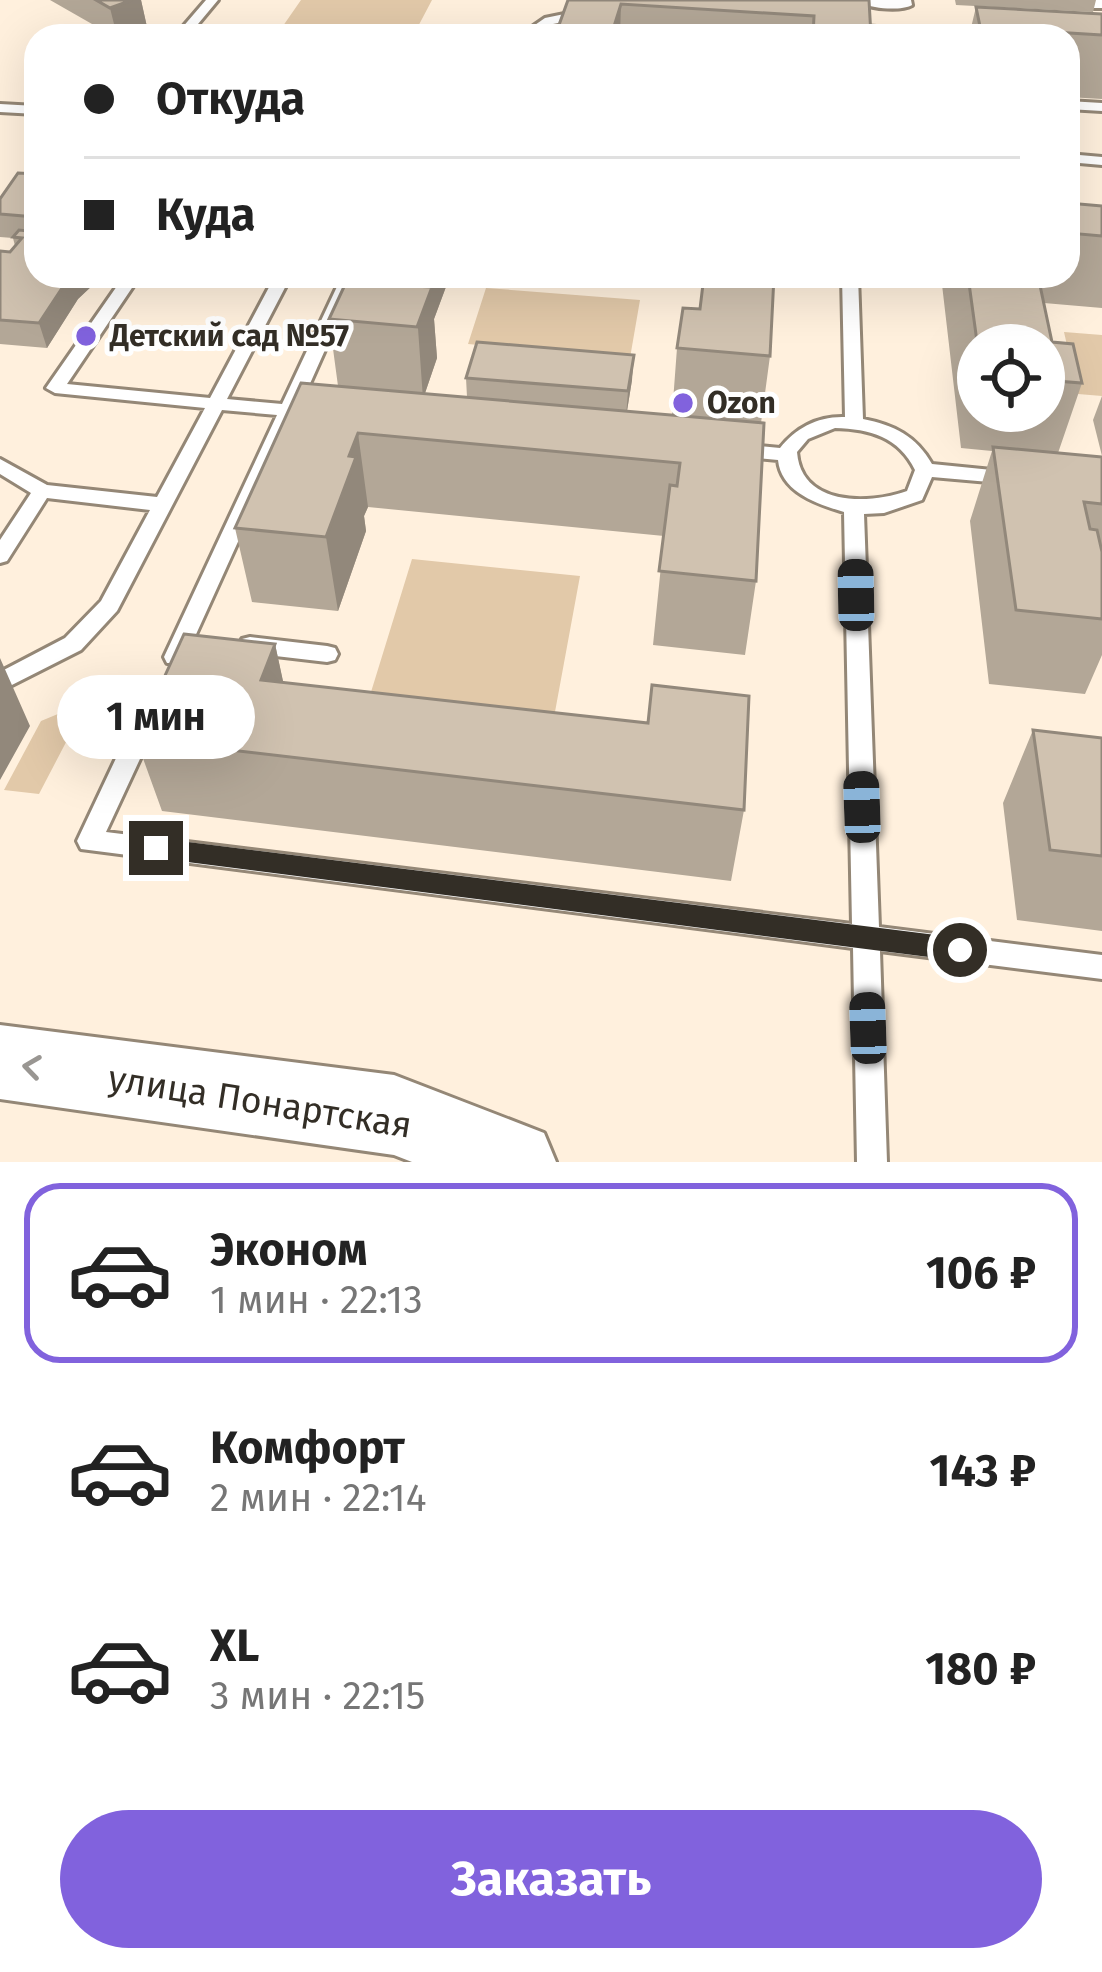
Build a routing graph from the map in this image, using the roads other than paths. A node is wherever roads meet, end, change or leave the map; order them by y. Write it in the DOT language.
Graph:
graph roads {
  1 [pos="212,0"];
  2 [pos="905,0"];
  3 [pos="868,2"];
  4 [pos="607,15"];
  5 [pos="192,24"];
  6 [pos="544,24"];
  7 [pos="124,288"];
  8 [pos="277,288"];
  9 [pos="346,288"];
  10 [pos="850,288"];
  11 [pos="216,404"];
  12 [pos="300,411"];
  13 [pos="854,422"];
  14 [pos="722,449"];
  15 [pos="785,454"];
  16 [pos="0,465"];
  17 [pos="925,470"];
  18 [pos="1035,480"];
  19 [pos="42,491"];
  20 [pos="165,505"];
  21 [pos="854,510"];
  22 [pos="0,556"];
  23 [pos="207,640"];
  24 [pos="327,654"];
  25 [pos="3,678"];
  26 [pos="866,938"];
  27 [pos="1102,967"];
  28 [pos="0,1062"];
  29 [pos="515,1162"];
  30 [pos="872,1162"];
  1 -- 5 [label="lane"];
  2 -- 3 [label="lane"];
  4 -- 6 [label="lane"];
  7 -- 11 [label="lane"];
  8 -- 11 [label="lane"];
  9 -- 12 [label="lane"];
  10 -- 13 [label="lane"];
  11 -- 12 [label="lane"];
  11 -- 20 [label="lane"];
  12 -- 23 [label="lane"];
  13 -- 15 [label="lane"];
  13 -- 17 [label="lane"];
  14 -- 15 [label="lane"];
  15 -- 21 [label="lane"];
  16 -- 19 [label="lane"];
  17 -- 18 [label="lane"];
  17 -- 21 [label="lane"];
  19 -- 20 [label="lane"];
  19 -- 22 [label="lane"];
  20 -- 25 [label="lane"];
  21 -- 26 [label="lane"];
  23 -- 24 [label="lane"];
  23 -- 26 [label="lane"];
  26 -- 27 [label="lane"];
  26 -- 30 [label="lane"];
  29 -- 28 [label="main road, улица Понартская, one-way"];
}
